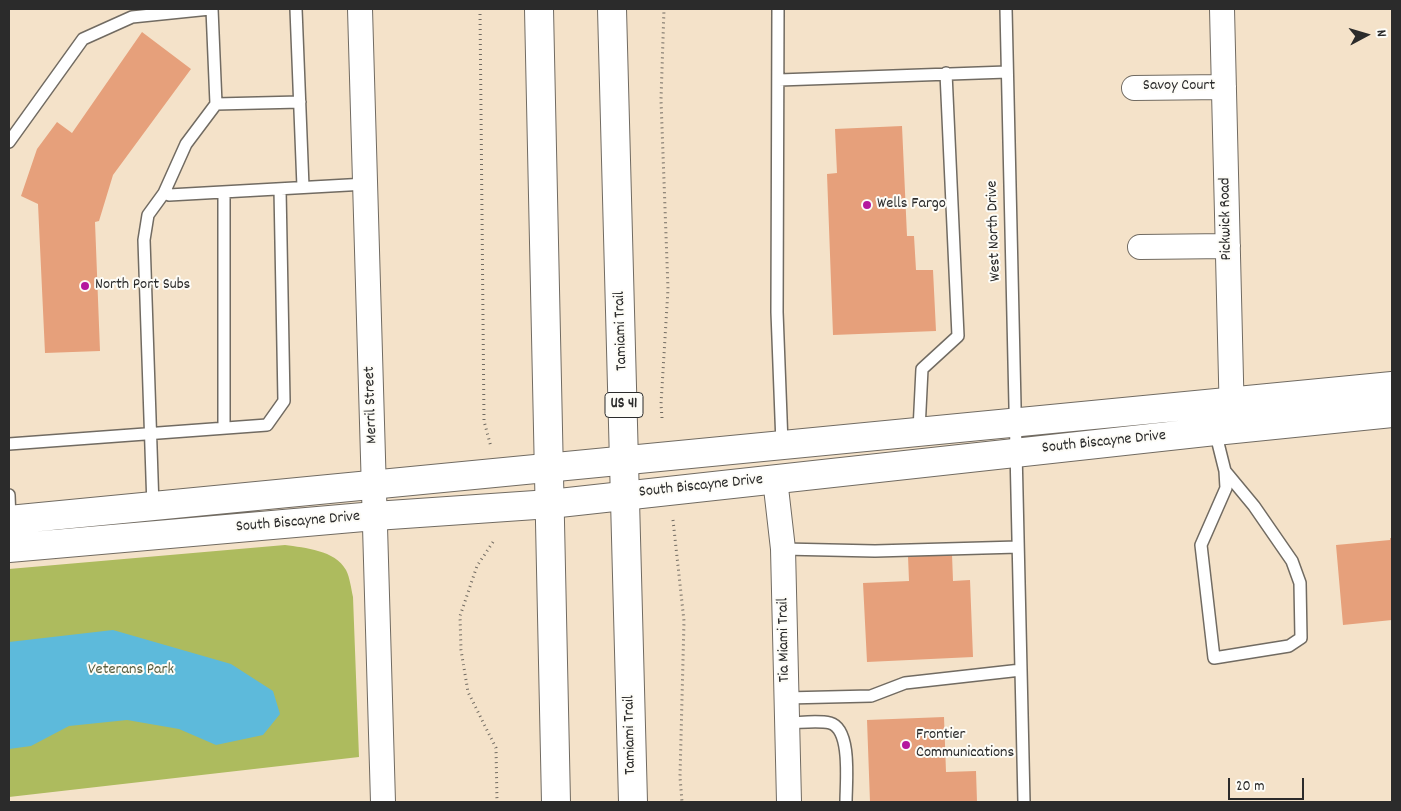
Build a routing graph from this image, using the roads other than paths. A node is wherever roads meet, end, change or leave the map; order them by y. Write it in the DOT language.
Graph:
graph roads {
  1 [pos="211,9"];
  2 [pos="296,9"];
  3 [pos="360,9"];
  4 [pos="538,9"];
  5 [pos="612,9"];
  6 [pos="778,9"];
  7 [pos="1006,9"];
  8 [pos="1222,9"];
  9 [pos="1007,72"];
  10 [pos="946,73"];
  11 [pos="779,80"];
  12 [pos="1224,87"];
  13 [pos="1134,88"];
  14 [pos="300,102"];
  15 [pos="216,104"];
  16 [pos="9,142"];
  17 [pos="366,184"];
  18 [pos="303,187"];
  19 [pos="280,189"];
  20 [pos="224,192"];
  21 [pos="164,193"];
  22 [pos="1228,246"];
  23 [pos="1140,247"];
  24 [pos="1392,386"];
  25 [pos="1231,401"];
  26 [pos="1392,414"];
  27 [pos="1016,421"];
  28 [pos="224,428"];
  29 [pos="919,430"];
  30 [pos="1224,430"];
  31 [pos="150,432"];
  32 [pos="9,444"];
  33 [pos="782,444"];
  34 [pos="1017,452"];
  35 [pos="625,460"];
  36 [pos="550,468"];
  37 [pos="1225,471"];
  38 [pos="775,479"];
  39 [pos="374,485"];
  40 [pos="626,495"];
  41 [pos="550,504"];
  42 [pos="153,507"];
  43 [pos="9,512"];
  44 [pos="375,516"];
  45 [pos="1018,547"];
  46 [pos="9,548"];
  47 [pos="783,549"];
  48 [pos="1021,670"];
  49 [pos="786,698"];
  50 [pos="786,723"];
  51 [pos="378,802"];
  52 [pos="383,802"];
  53 [pos="556,802"];
  54 [pos="633,802"];
  55 [pos="789,802"];
  56 [pos="846,802"];
  57 [pos="1024,802"];
  1 -- 15 [label="lane"];
  1 -- 16 [label="lane"];
  2 -- 14 [label="lane"];
  3 -- 17 [label="street, Merril Street"];
  4 -- 36 [label="street"];
  5 -- 35 [label="street, Tamiami Trail / US 41"];
  6 -- 11 [label="lane"];
  7 -- 9 [label="lane, West North Drive"];
  8 -- 12 [label="street, Pickwick Road"];
  9 -- 10 [label="lane"];
  9 -- 27 [label="lane, West North Drive"];
  10 -- 11 [label="lane"];
  10 -- 29 [label="lane"];
  11 -- 33 [label="lane"];
  12 -- 13 [label="street, Savoy Court"];
  12 -- 22 [label="street, Pickwick Road"];
  14 -- 15 [label="lane"];
  14 -- 18 [label="lane"];
  15 -- 21 [label="lane"];
  17 -- 18 [label="lane"];
  17 -- 39 [label="street, Merril Street"];
  18 -- 19 [label="lane"];
  19 -- 20 [label="lane"];
  19 -- 28 [label="lane"];
  20 -- 21 [label="lane"];
  20 -- 28 [label="lane"];
  21 -- 31 [label="lane"];
  22 -- 23 [label="street"];
  22 -- 25 [label="street, Pickwick Road"];
  24 -- 25 [label="street, South Biscayne Drive"];
  25 -- 27 [label="street, South Biscayne Drive"];
  25 -- 30 [label="street, Pickwick Road"];
  26 -- 30 [label="street, South Biscayne Drive"];
  27 -- 29 [label="street, South Biscayne Drive"];
  27 -- 34 [label="lane, West North Drive"];
  28 -- 31 [label="lane"];
  29 -- 33 [label="street, South Biscayne Drive"];
  30 -- 34 [label="street, South Biscayne Drive"];
  30 -- 37 [label="lane"];
  31 -- 32 [label="lane"];
  31 -- 42 [label="lane"];
  33 -- 35 [label="street, South Biscayne Drive"];
  34 -- 38 [label="street, South Biscayne Drive"];
  34 -- 45 [label="lane, West North Drive"];
  35 -- 36 [label="street, South Biscayne Drive"];
  35 -- 40 [label="street, Tamiami Trail / US 41"];
  36 -- 39 [label="street, South Biscayne Drive"];
  36 -- 41 [label="street"];
  37 -- 37 [label="lane"];
  38 -- 40 [label="street, South Biscayne Drive"];
  38 -- 47 [label="street, Tia Miami Trail"];
  39 -- 42 [label="street, South Biscayne Drive"];
  39 -- 44 [label="street, Merril Street"];
  40 -- 41 [label="street, South Biscayne Drive"];
  40 -- 54 [label="street, Tamiami Trail / US 41"];
  41 -- 44 [label="street, South Biscayne Drive"];
  41 -- 53 [label="street"];
  42 -- 43 [label="street, South Biscayne Drive"];
  44 -- 46 [label="street, South Biscayne Drive"];
  44 -- 52 [label="street, Merril Street"];
  45 -- 47 [label="lane"];
  45 -- 48 [label="lane, West North Drive"];
  47 -- 49 [label="street, Tia Miami Trail"];
  48 -- 49 [label="lane"];
  48 -- 57 [label="lane, West North Drive"];
  49 -- 50 [label="street, Tia Miami Trail"];
  50 -- 55 [label="street, Tia Miami Trail"];
  50 -- 56 [label="lane"];
  51 -- 52 [label="lane"];
}
